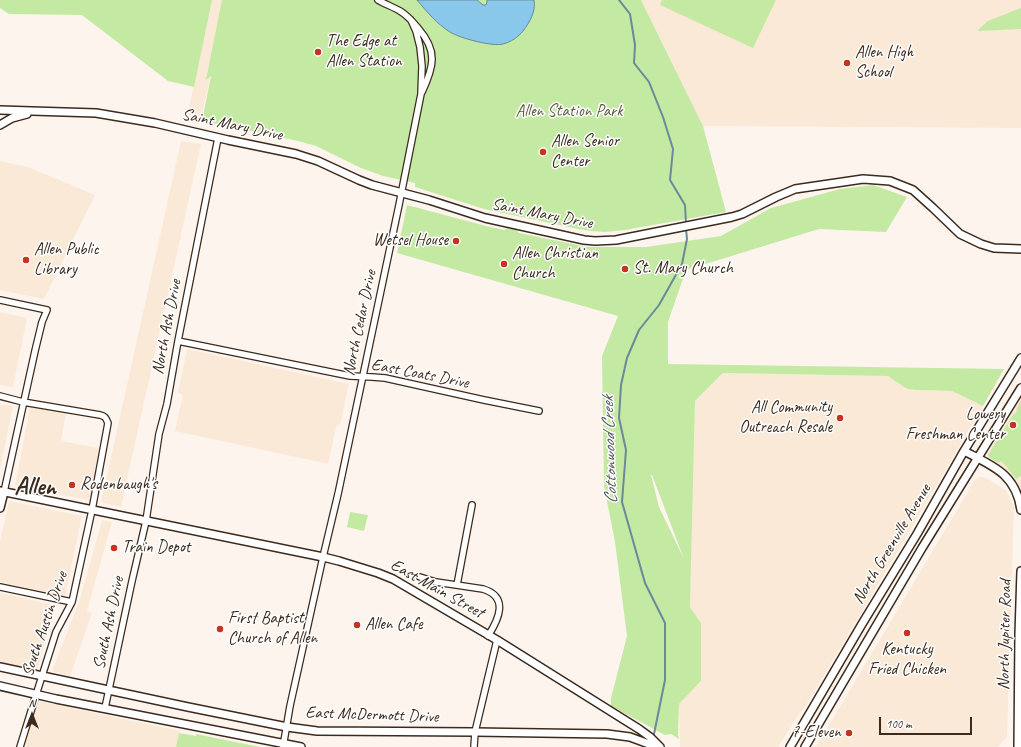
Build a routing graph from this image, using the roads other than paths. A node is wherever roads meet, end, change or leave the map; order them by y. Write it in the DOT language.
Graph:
graph roads {
  1 [pos="378,0"];
  2 [pos="411,20"];
  3 [pos="421,94"];
  4 [pos="0,110"];
  5 [pos="41,112"];
  6 [pos="0,120"];
  7 [pos="0,125"];
  8 [pos="218,138"];
  9 [pos="401,193"];
  10 [pos="1021,249"];
  11 [pos="0,300"];
  12 [pos="178,341"];
  13 [pos="1021,358"];
  14 [pos="362,377"];
  15 [pos="1021,388"];
  16 [pos="0,396"];
  17 [pos="23,402"];
  18 [pos="539,411"];
  19 [pos="964,451"];
  20 [pos="978,458"];
  21 [pos="2,491"];
  22 [pos="472,504"];
  23 [pos="0,508"];
  24 [pos="92,510"];
  25 [pos="1021,510"];
  26 [pos="146,521"];
  27 [pos="323,557"];
  28 [pos="1021,571"];
  29 [pos="420,577"];
  30 [pos="457,585"];
  31 [pos="0,587"];
  32 [pos="72,602"];
  33 [pos="488,636"];
  34 [pos="497,640"];
  35 [pos="0,667"];
  36 [pos="41,676"];
  37 [pos="0,686"];
  38 [pos="109,690"];
  39 [pos="36,695"];
  40 [pos="106,708"];
  41 [pos="286,726"];
  42 [pos="475,732"];
  43 [pos="283,745"];
  44 [pos="20,747"];
  45 [pos="301,747"];
  46 [pos="474,747"];
  47 [pos="659,747"];
  48 [pos="790,747"];
  49 [pos="805,747"];
  50 [pos="1018,747"];
  1 -- 2 [label="street, North Cedar Drive"];
  2 -- 3 [label="street, North Cedar Drive"];
  2 -- 3 [label="street, North Cedar Drive"];
  3 -- 9 [label="street, North Cedar Drive"];
  4 -- 5 [label="street, Saint Mary Drive"];
  5 -- 7 [label="street, Saint Mary Drive"];
  5 -- 8 [label="street, Saint Mary Drive"];
  6 -- 7 [label="street"];
  8 -- 9 [label="street, Saint Mary Drive"];
  8 -- 12 [label="street, North Ash Drive"];
  9 -- 10 [label="street, Saint Mary Drive"];
  9 -- 14 [label="street, North Cedar Drive"];
  11 -- 17 [label="street"];
  12 -- 14 [label="street, East Coats Drive"];
  12 -- 26 [label="street, North Ash Drive"];
  13 -- 19 [label="street, North Greenville Avenue"];
  14 -- 18 [label="street, East Coats Drive"];
  14 -- 27 [label="street, North Cedar Drive"];
  15 -- 20 [label="street, North Greenville Avenue"];
  16 -- 17 [label="street"];
  17 -- 21 [label="street"];
  17 -- 24 [label="street, South Austin Drive"];
  19 -- 20 [label="street"];
  19 -- 48 [label="street, North Greenville Avenue"];
  20 -- 25 [label="street"];
  20 -- 49 [label="street, North Greenville Avenue"];
  21 -- 23 [label="street"];
  21 -- 24 [label="street, East Main Street"];
  22 -- 30 [label="street"];
  24 -- 26 [label="street, East Main Street"];
  24 -- 32 [label="street, South Austin Drive"];
  26 -- 27 [label="street, East Main Street"];
  26 -- 38 [label="street, South Ash Drive"];
  27 -- 33 [label="street, East Main Street"];
  27 -- 41 [label="street, North Cedar Drive"];
  28 -- 50 [label="street, North Jupiter Road"];
  29 -- 30 [label="street"];
  30 -- 33 [label="street"];
  31 -- 32 [label="street"];
  32 -- 36 [label="street, South Austin Drive"];
  33 -- 34 [label="street, East Main Street"];
  34 -- 42 [label="street"];
  34 -- 47 [label="street, East Main Street"];
  35 -- 36 [label="street, East McDermott Drive"];
  36 -- 38 [label="street, East McDermott Drive"];
  36 -- 39 [label="street, South Austin Drive"];
  37 -- 39 [label="street, East McDermott Drive"];
  38 -- 40 [label="street, South Ash Drive"];
  38 -- 41 [label="street, East McDermott Drive"];
  39 -- 40 [label="street, East McDermott Drive"];
  39 -- 44 [label="street, South Austin Drive"];
  40 -- 43 [label="street, East McDermott Drive"];
  41 -- 42 [label="street, East McDermott Drive"];
  41 -- 43 [label="street, North Cedar Drive"];
  42 -- 46 [label="street"];
  42 -- 47 [label="street, East McDermott Drive"];
  43 -- 45 [label="street, East McDermott Drive"];
}
